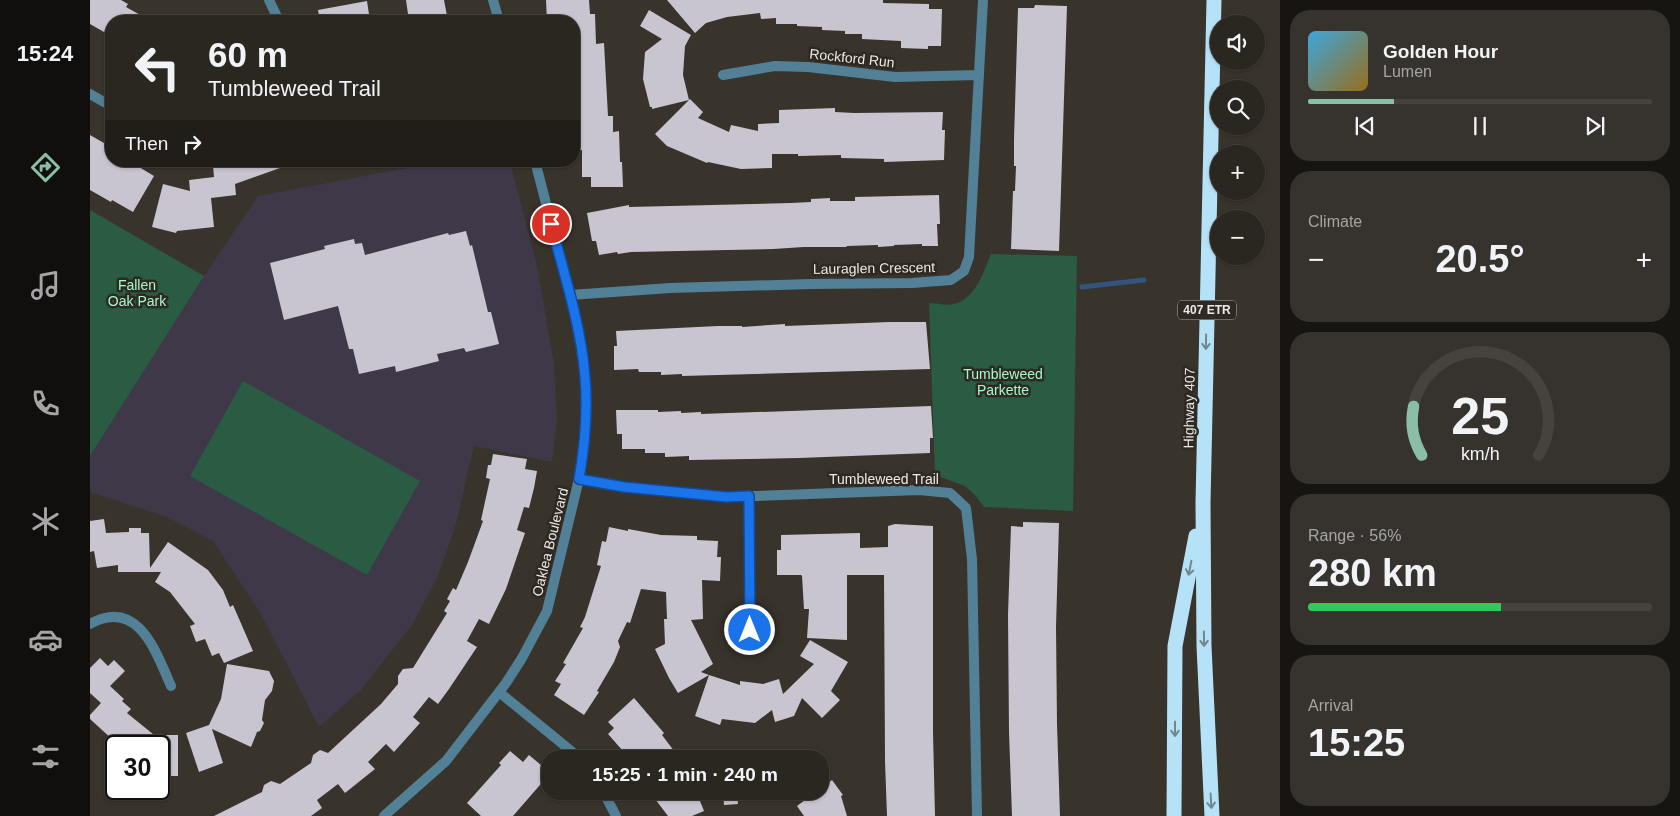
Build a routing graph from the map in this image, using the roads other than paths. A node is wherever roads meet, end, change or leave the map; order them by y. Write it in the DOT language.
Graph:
graph roads {
  1 [pos="269,0"];
  2 [pos="493,0"];
  3 [pos="983,0"];
  4 [pos="1214,0"];
  5 [pos="276,15"];
  6 [pos="497,15"];
  7 [pos="722,75"];
  8 [pos="979,75"];
  9 [pos="90,94"];
  10 [pos="105,103"];
  11 [pos="537,167"];
  12 [pos="570,295"];
  13 [pos="579,479"];
  14 [pos="749,496"];
  15 [pos="1203,503"];
  16 [pos="90,624"];
  17 [pos="750,630"];
  18 [pos="171,686"];
  19 [pos="499,692"];
  20 [pos="570,750"];
  21 [pos="608,800"];
  22 [pos="384,816"];
  23 [pos="616,816"];
  24 [pos="977,816"];
  25 [pos="1174,816"];
  26 [pos="1212,816"];
  1 -- 5 [label="street"];
  2 -- 6 [label="street"];
  3 -- 8 [label="street, Lauraglen Crescent"];
  4 -- 15 [label="highway, Highway 407 / 407 ETR, one-way"];
  7 -- 8 [label="street, Rockford Run"];
  8 -- 12 [label="street, Lauraglen Crescent"];
  9 -- 10 [label="street"];
  11 -- 12 [label="street, Oaklea Boulevard"];
  12 -- 13 [label="street, Oaklea Boulevard"];
  13 -- 14 [label="street, Tumbleweed Trail"];
  13 -- 19 [label="street, Oaklea Boulevard"];
  14 -- 17 [label="street"];
  14 -- 24 [label="street, Tumbleweed Trail"];
  15 -- 25 [label="highway, one-way"];
  15 -- 26 [label="highway, Highway 407 / 407 ETR, one-way"];
  16 -- 18 [label="street"];
  19 -- 20 [label="street"];
  19 -- 22 [label="street, Oaklea Boulevard"];
  21 -- 23 [label="street"];
}
